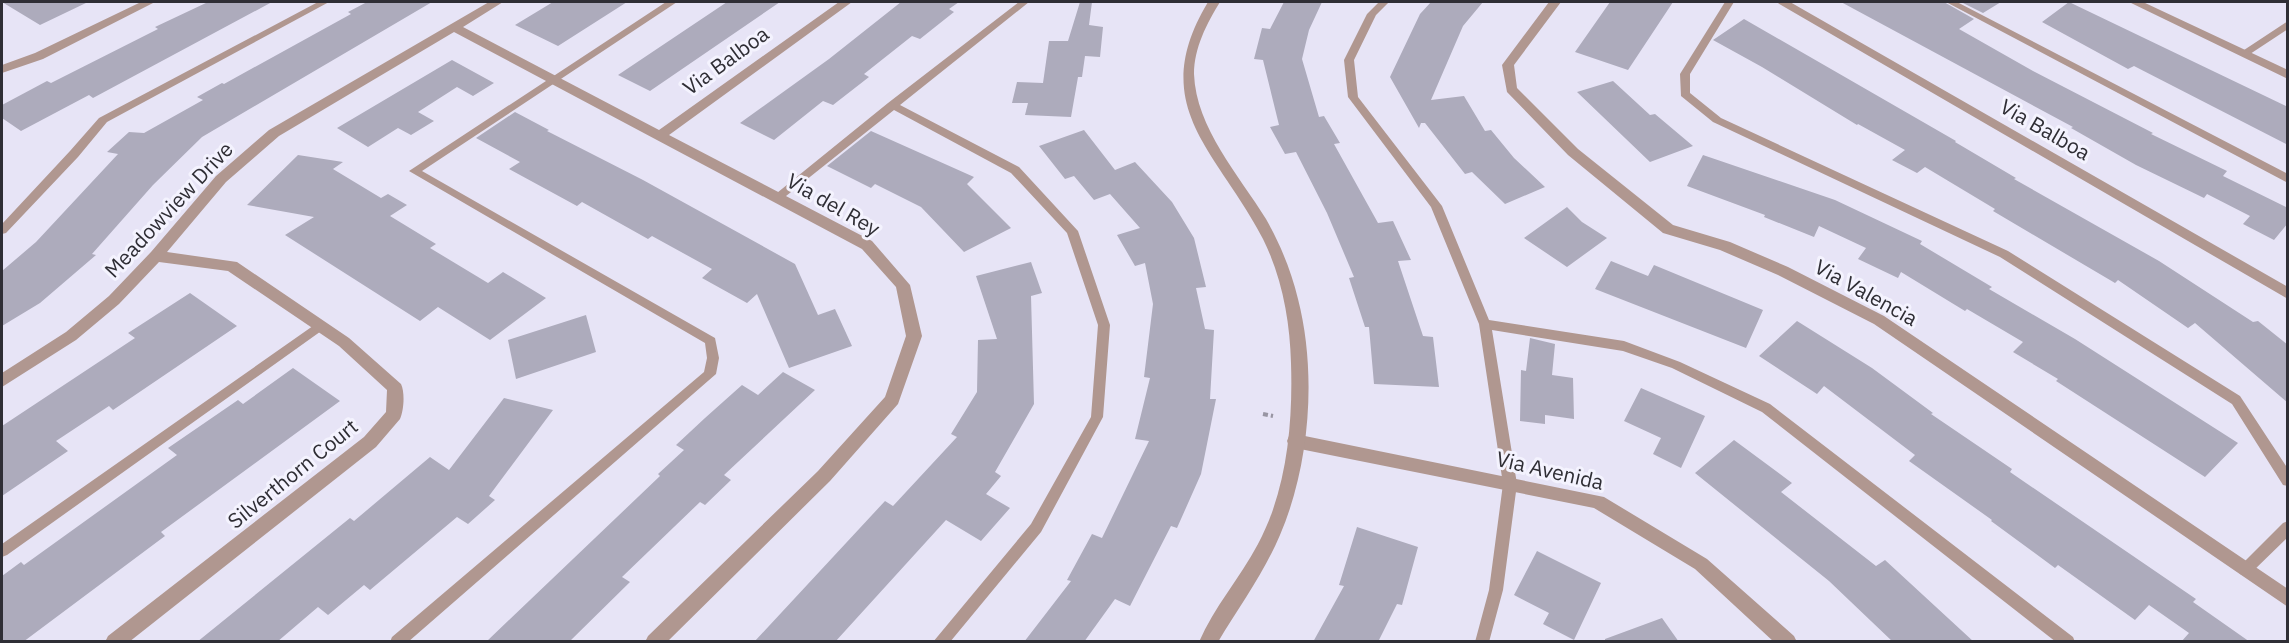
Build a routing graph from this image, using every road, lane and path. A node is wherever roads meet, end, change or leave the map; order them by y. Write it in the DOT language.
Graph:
graph roads {
  1 [pos="149,2"];
  2 [pos="324,2"];
  3 [pos="497,2"];
  4 [pos="672,2"];
  5 [pos="846,2"];
  6 [pos="1024,2"];
  7 [pos="1214,2"];
  8 [pos="1384,2"];
  9 [pos="1555,2"];
  10 [pos="1729,2"];
  11 [pos="1782,2"];
  12 [pos="1951,2"];
  13 [pos="2135,2"];
  14 [pos="2288,24"];
  15 [pos="453,27"];
  16 [pos="2244,54"];
  17 [pos="2,69"];
  18 [pos="2288,75"];
  19 [pos="552,78"];
  20 [pos="892,105"];
  21 [pos="661,135"];
  22 [pos="2288,179"];
  23 [pos="777,197"];
  24 [pos="2,230"];
  25 [pos="156,256"];
  26 [pos="2288,294"];
  27 [pos="1485,324"];
  28 [pos="320,326"];
  29 [pos="2,381"];
  30 [pos="1263,414"];
  31 [pos="1273,416"];
  32 [pos="1295,441"];
  33 [pos="2288,481"];
  34 [pos="1510,484"];
  35 [pos="2288,527"];
  36 [pos="2,551"];
  37 [pos="2245,570"];
  38 [pos="2288,599"];
  39 [pos="114,642"];
  40 [pos="397,642"];
  41 [pos="654,642"];
  42 [pos="940,642"];
  43 [pos="1208,642"];
  44 [pos="1482,642"];
  45 [pos="1788,642"];
  46 [pos="2068,642"];
  1 -- 17 [label="street"];
  2 -- 24 [label="lane"];
  3 -- 15 [label="street, Meadowview Drive"];
  4 -- 19 [label="lane"];
  5 -- 21 [label="street, Via Balboa"];
  6 -- 20 [label="lane"];
  7 -- 32 [label="street"];
  8 -- 27 [label="lane"];
  9 -- 37 [label="street, Via Valencia"];
  10 -- 33 [label="lane"];
  11 -- 26 [label="street, Via Balboa"];
  12 -- 22 [label="lane"];
  13 -- 16 [label="street"];
  14 -- 16 [label="lane"];
  15 -- 19 [label="street, Via del Rey"];
  15 -- 25 [label="street, Meadowview Drive"];
  16 -- 18 [label="street"];
  19 -- 21 [label="street, Via del Rey"];
  19 -- 40 [label="lane"];
  20 -- 23 [label="lane"];
  20 -- 42 [label="lane"];
  21 -- 23 [label="street, Via del Rey"];
  23 -- 41 [label="street, Via del Rey"];
  25 -- 28 [label="street, Silverthorn Court"];
  25 -- 29 [label="street, Meadowview Drive"];
  27 -- 34 [label="lane"];
  27 -- 46 [label="lane"];
  28 -- 36 [label="lane"];
  28 -- 39 [label="street, Silverthorn Court"];
  30 -- 31 [label="path"];
  32 -- 34 [label="street, Via Avenida"];
  32 -- 43 [label="street"];
  34 -- 44 [label="lane"];
  34 -- 45 [label="street, Via Avenida"];
  35 -- 37 [label="lane"];
  37 -- 38 [label="street, Via Valencia"];
}
